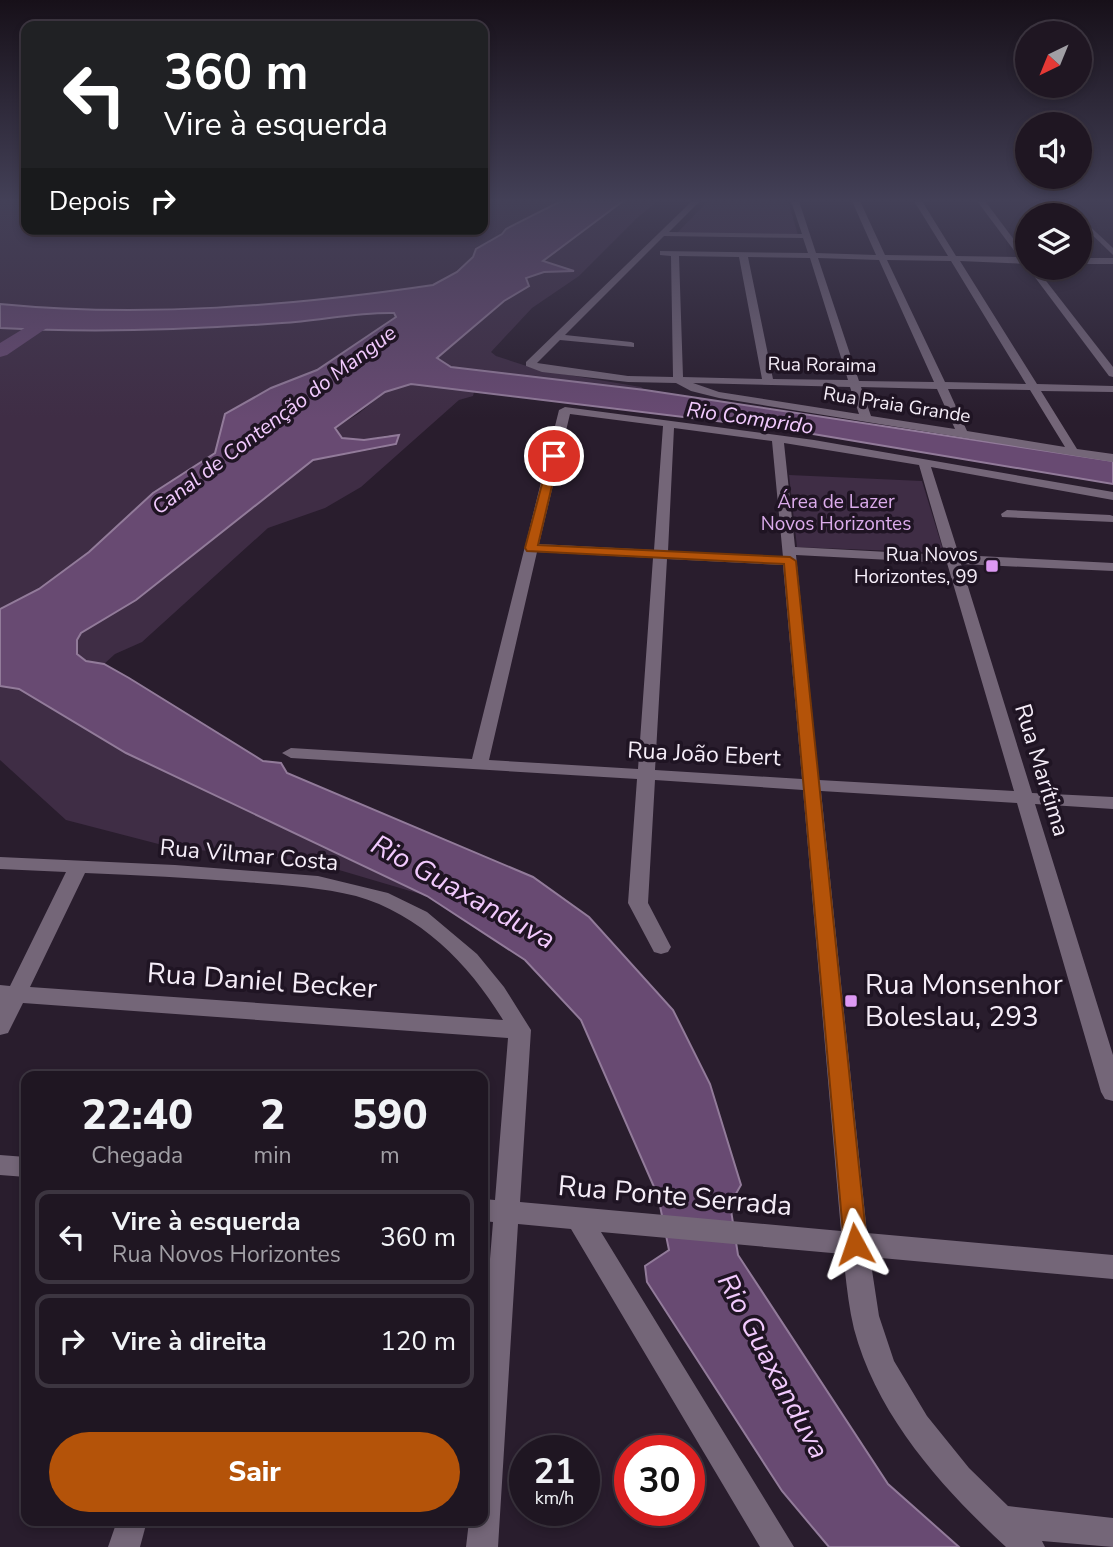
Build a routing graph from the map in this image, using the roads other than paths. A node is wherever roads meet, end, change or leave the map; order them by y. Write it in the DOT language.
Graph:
graph roads {
  1 [pos="621,273"];
  2 [pos="675,273"];
  3 [pos="747,273"];
  4 [pos="819,273"];
  5 [pos="890,273"];
  6 [pos="963,273"];
  7 [pos="1042,280"];
  8 [pos="555,337"];
  9 [pos="631,345"];
  10 [pos="1113,374"];
  11 [pos="678,380"];
  12 [pos="768,382"];
  13 [pos="855,383"];
  14 [pos="942,385"];
  15 [pos="1034,387"];
  16 [pos="1113,388"];
  17 [pos="866,418"];
  18 [pos="669,424"];
  19 [pos="963,434"];
  20 [pos="778,438"];
  21 [pos="1073,451"];
  22 [pos="1113,458"];
  23 [pos="924,463"];
  24 [pos="1097,493"];
  25 [pos="1113,496"];
  26 [pos="1007,514"];
  27 [pos="1112,521"];
  28 [pos="531,548"];
  29 [pos="660,555"];
  30 [pos="789,556"];
  31 [pos="953,559"];
  32 [pos="1113,567"];
  33 [pos="291,753"];
  34 [pos="479,764"];
  35 [pos="646,775"];
  36 [pos="811,785"];
  37 [pos="1025,798"];
  38 [pos="1113,803"];
  39 [pos="0,863"];
  40 [pos="79,866"];
  41 [pos="661,947"];
  42 [pos="8,993"];
  43 [pos="0,1027"];
  44 [pos="520,1030"];
  45 [pos="1113,1092"];
  46 [pos="0,1165"];
  47 [pos="21,1167"];
  48 [pos="494,1211"];
  49 [pos="579,1219"];
  50 [pos="855,1244"];
  51 [pos="1113,1267"];
  52 [pos="488,1379"];
  53 [pos="1000,1521"];
  54 [pos="130,1526"];
  55 [pos="483,1526"];
  56 [pos="1113,1534"];
  57 [pos="124,1547"];
  58 [pos="482,1547"];
  59 [pos="778,1547"];
  60 [pos="1029,1547"];
  1 -- 8 [label="street"];
  2 -- 11 [label="street"];
  3 -- 12 [label="street"];
  4 -- 13 [label="street"];
  5 -- 14 [label="street"];
  6 -- 15 [label="street"];
  7 -- 10 [label="street"];
  8 -- 9 [label="street"];
  8 -- 11 [label="street, Rua Roraima"];
  11 -- 12 [label="street, Rua Roraima"];
  11 -- 17 [label="street, Rua Praia Grande"];
  12 -- 13 [label="street, Rua Roraima"];
  13 -- 14 [label="street, Rua Roraima"];
  13 -- 17 [label="street"];
  14 -- 15 [label="street, Rua Roraima"];
  14 -- 19 [label="street"];
  15 -- 16 [label="street, Rua Roraima"];
  15 -- 21 [label="street"];
  17 -- 19 [label="street, Rua Praia Grande"];
  18 -- 20 [label="street"];
  18 -- 28 [label="street"];
  18 -- 29 [label="street"];
  19 -- 21 [label="street, Rua Praia Grande"];
  20 -- 23 [label="street"];
  20 -- 30 [label="street"];
  21 -- 22 [label="street, Rua Praia Grande"];
  23 -- 24 [label="street"];
  23 -- 31 [label="street, Rua Marítima"];
  24 -- 25 [label="street"];
  24 -- 27 [label="street"];
  26 -- 27 [label="street"];
  28 -- 29 [label="street"];
  28 -- 34 [label="street"];
  29 -- 30 [label="street"];
  29 -- 35 [label="street"];
  30 -- 31 [label="street"];
  30 -- 36 [label="street"];
  31 -- 32 [label="street"];
  31 -- 37 [label="street, Rua Marítima"];
  33 -- 34 [label="street, Rua João Ebert"];
  34 -- 35 [label="street, Rua João Ebert"];
  35 -- 36 [label="street, Rua João Ebert"];
  35 -- 41 [label="street"];
  36 -- 37 [label="street, Rua João Ebert"];
  36 -- 50 [label="street"];
  37 -- 38 [label="street, Rua João Ebert"];
  37 -- 45 [label="street, Rua Marítima"];
  39 -- 40 [label="street, Rua Vilmar Costa"];
  40 -- 42 [label="street"];
  40 -- 44 [label="street, Rua Vilmar Costa"];
  42 -- 43 [label="street"];
  42 -- 44 [label="street, Rua Daniel Becker"];
  44 -- 48 [label="street"];
  46 -- 47 [label="street"];
  48 -- 49 [label="street, Rua Ponte Serrada"];
  48 -- 52 [label="street"];
  49 -- 50 [label="street, Rua Ponte Serrada"];
  49 -- 59 [label="street"];
  50 -- 51 [label="street, Rua Ponte Serrada"];
  50 -- 53 [label="street"];
  53 -- 56 [label="street"];
  53 -- 60 [label="street"];
  54 -- 57 [label="street"];
  55 -- 58 [label="street"];
}
